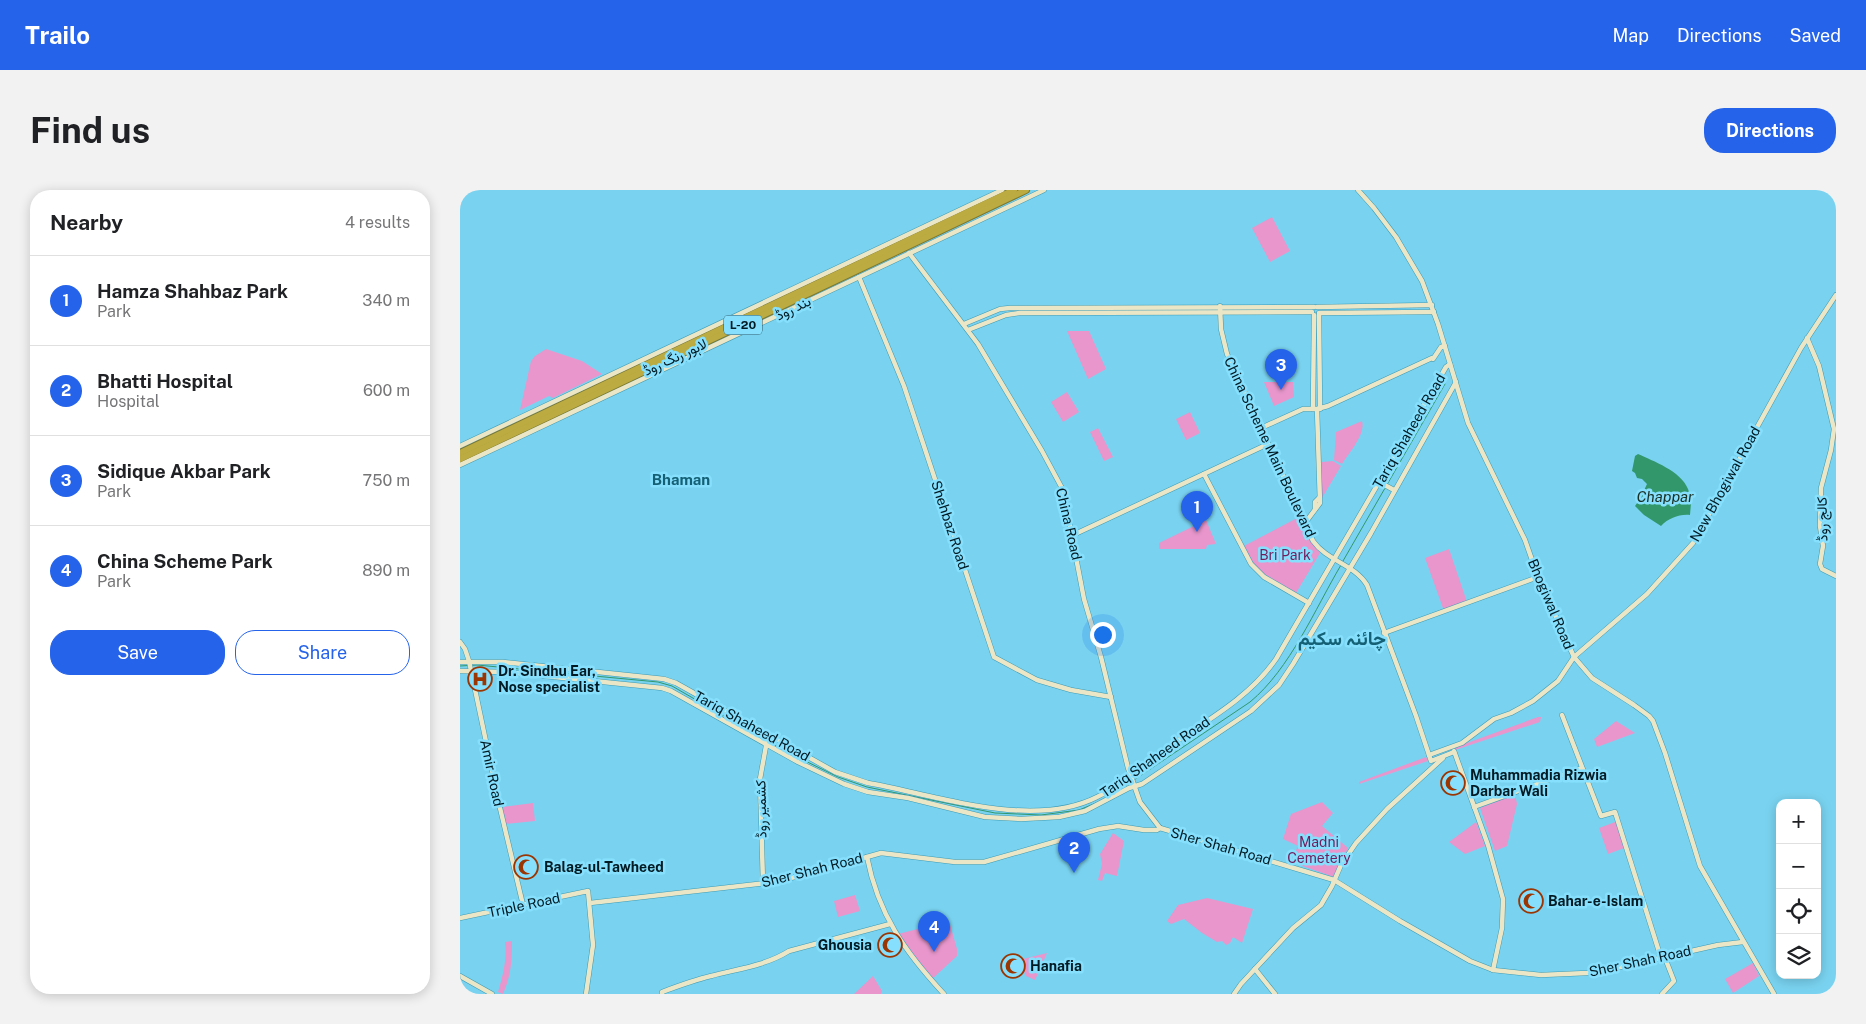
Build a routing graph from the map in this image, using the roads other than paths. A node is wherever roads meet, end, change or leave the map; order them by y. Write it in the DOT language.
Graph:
graph roads {
  1 [pos="1002,190"];
  2 [pos="1014,190"];
  3 [pos="1026,190"];
  4 [pos="1044,190"];
  5 [pos="1358,190"];
  6 [pos="909,253"];
  7 [pos="859,277"];
  8 [pos="1836,295"];
  9 [pos="1220,306"];
  10 [pos="1432,306"];
  11 [pos="1066,307"];
  12 [pos="1316,311"];
  13 [pos="1434,312"];
  14 [pos="1066,313"];
  15 [pos="1220,313"];
  16 [pos="964,324"];
  17 [pos="968,330"];
  18 [pos="1807,338"];
  19 [pos="1445,346"];
  20 [pos="1450,364"];
  21 [pos="1456,382"];
  22 [pos="1317,409"];
  23 [pos="1834,423"];
  24 [pos="1261,428"];
  25 [pos="1268,444"];
  26 [pos="460,446"];
  27 [pos="460,453"];
  28 [pos="460,459"];
  29 [pos="460,465"];
  30 [pos="1204,474"];
  31 [pos="1382,483"];
  32 [pos="1393,489"];
  33 [pos="1305,523"];
  34 [pos="1072,534"];
  35 [pos="1336,560"];
  36 [pos="1348,567"];
  37 [pos="1836,576"];
  38 [pos="1538,577"];
  39 [pos="1308,603"];
  40 [pos="1384,633"];
  41 [pos="460,642"];
  42 [pos="1574,657"];
  43 [pos="460,662"];
  44 [pos="469,662"];
  45 [pos="470,670"];
  46 [pos="460,671"];
  47 [pos="1111,697"];
  48 [pos="1562,715"];
  49 [pos="768,735"];
  50 [pos="766,742"];
  51 [pos="1453,750"];
  52 [pos="1446,755"];
  53 [pos="1430,758"];
  54 [pos="1582,768"];
  55 [pos="1131,776"];
  56 [pos="1134,785"];
  57 [pos="1474,807"];
  58 [pos="1160,828"];
  59 [pos="867,856"];
  60 [pos="1334,880"];
  61 [pos="763,883"];
  62 [pos="590,903"];
  63 [pos="523,904"];
  64 [pos="460,918"];
  65 [pos="890,924"];
  66 [pos="1743,942"];
  67 [pos="1663,958"];
  68 [pos="1255,969"];
  69 [pos="1493,970"];
  70 [pos="460,976"];
  71 [pos="662,993"];
  72 [pos="492,994"];
  73 [pos="586,994"];
  74 [pos="944,994"];
  75 [pos="1234,994"];
  76 [pos="1275,994"];
  77 [pos="1662,994"];
  78 [pos="1774,994"];
  1 -- 26 [label="main road, بند روڈ"];
  2 -- 27 [label="highway, لاہور رنگ روڈ / L-20"];
  3 -- 28 [label="highway, لاہور رنگ روڈ / L-20"];
  4 -- 6 [label="main road, بند روڈ"];
  5 -- 10 [label="main road, Bhogiwal Road"];
  6 -- 7 [label="main road, بند روڈ"];
  6 -- 16 [label="main road, China Road"];
  7 -- 29 [label="main road, بند روڈ"];
  7 -- 47 [label="main road, Shehbaz Road"];
  8 -- 18 [label="main road, New Bhogiwal Road"];
  9 -- 11 [label="main road"];
  9 -- 12 [label="main road"];
  9 -- 15 [label="main road, China Scheme Main Boulevard"];
  10 -- 12 [label="main road"];
  10 -- 13 [label="main road, Bhogiwal Road"];
  11 -- 14 [label="main road"];
  11 -- 16 [label="main road"];
  12 -- 13 [label="main road"];
  12 -- 15 [label="main road"];
  12 -- 22 [label="main road"];
  13 -- 19 [label="main road, Bhogiwal Road"];
  14 -- 15 [label="main road"];
  14 -- 17 [label="main road"];
  15 -- 24 [label="main road, China Scheme Main Boulevard"];
  16 -- 17 [label="main road, China Road"];
  17 -- 34 [label="main road, China Road"];
  18 -- 23 [label="main road, کالج روڈ"];
  18 -- 42 [label="main road, New Bhogiwal Road"];
  19 -- 20 [label="main road, Bhogiwal Road"];
  19 -- 22 [label="main road"];
  20 -- 21 [label="main road, Bhogiwal Road"];
  20 -- 31 [label="main road, Tariq Shaheed Road"];
  21 -- 32 [label="main road, Tariq Shaheed Road"];
  21 -- 38 [label="main road, Bhogiwal Road"];
  22 -- 24 [label="main road"];
  22 -- 33 [label="main road"];
  23 -- 37 [label="main road, کالج روڈ"];
  24 -- 25 [label="main road, China Scheme Main Boulevard"];
  25 -- 30 [label="main road"];
  25 -- 33 [label="main road, China Scheme Main Boulevard"];
  30 -- 34 [label="main road"];
  30 -- 39 [label="main road"];
  31 -- 32 [label="main road"];
  31 -- 35 [label="main road, Tariq Shaheed Road"];
  32 -- 36 [label="main road, Tariq Shaheed Road"];
  33 -- 35 [label="main road, China Scheme Main Boulevard"];
  34 -- 47 [label="main road, China Road"];
  35 -- 36 [label="main road, China Scheme Main Boulevard"];
  35 -- 39 [label="main road, Tariq Shaheed Road"];
  36 -- 40 [label="main road, China Scheme Main Boulevard"];
  36 -- 56 [label="main road, Tariq Shaheed Road"];
  38 -- 40 [label="main road"];
  38 -- 42 [label="main road, Bhogiwal Road"];
  39 -- 55 [label="main road, Tariq Shaheed Road"];
  40 -- 53 [label="main road, China Scheme Main Boulevard"];
  41 -- 44 [label="main road, Amir Road"];
  42 -- 51 [label="main road, New Bhogiwal Road"];
  42 -- 66 [label="main road, Bhogiwal Road"];
  43 -- 44 [label="main road, Tariq Shaheed Road"];
  44 -- 45 [label="main road, Amir Road"];
  44 -- 49 [label="main road, Tariq Shaheed Road"];
  45 -- 46 [label="main road, Tariq Shaheed Road"];
  45 -- 50 [label="main road, Tariq Shaheed Road"];
  45 -- 63 [label="main road, Amir Road"];
  47 -- 55 [label="main road, China Road"];
  48 -- 54 [label="main road"];
  49 -- 50 [label="main road, کشمیر روڈ"];
  49 -- 55 [label="main road, Tariq Shaheed Road"];
  50 -- 56 [label="main road, Tariq Shaheed Road"];
  50 -- 61 [label="main road, کشمیر روڈ"];
  51 -- 52 [label="main road"];
  51 -- 53 [label="main road"];
  51 -- 57 [label="main road"];
  52 -- 53 [label="main road"];
  52 -- 60 [label="main road"];
  54 -- 57 [label="main road"];
  54 -- 67 [label="main road"];
  55 -- 56 [label="main road, China Road"];
  56 -- 58 [label="main road"];
  57 -- 69 [label="main road"];
  58 -- 59 [label="main road, Sher Shah Road"];
  58 -- 60 [label="main road, Sher Shah Road"];
  59 -- 61 [label="main road, Sher Shah Road"];
  59 -- 65 [label="main road"];
  60 -- 68 [label="main road"];
  60 -- 69 [label="main road, Sher Shah Road"];
  61 -- 62 [label="main road, Sher Shah Road"];
  62 -- 63 [label="main road, Triple Road"];
  62 -- 73 [label="main road"];
  63 -- 64 [label="main road, Triple Road"];
  65 -- 71 [label="main road"];
  65 -- 74 [label="main road"];
  66 -- 67 [label="main road, Sher Shah Road"];
  66 -- 78 [label="main road, Bhogiwal Road"];
  67 -- 69 [label="main road, Sher Shah Road"];
  67 -- 77 [label="main road"];
  68 -- 75 [label="main road"];
  68 -- 76 [label="main road"];
  70 -- 72 [label="main road"];
}
